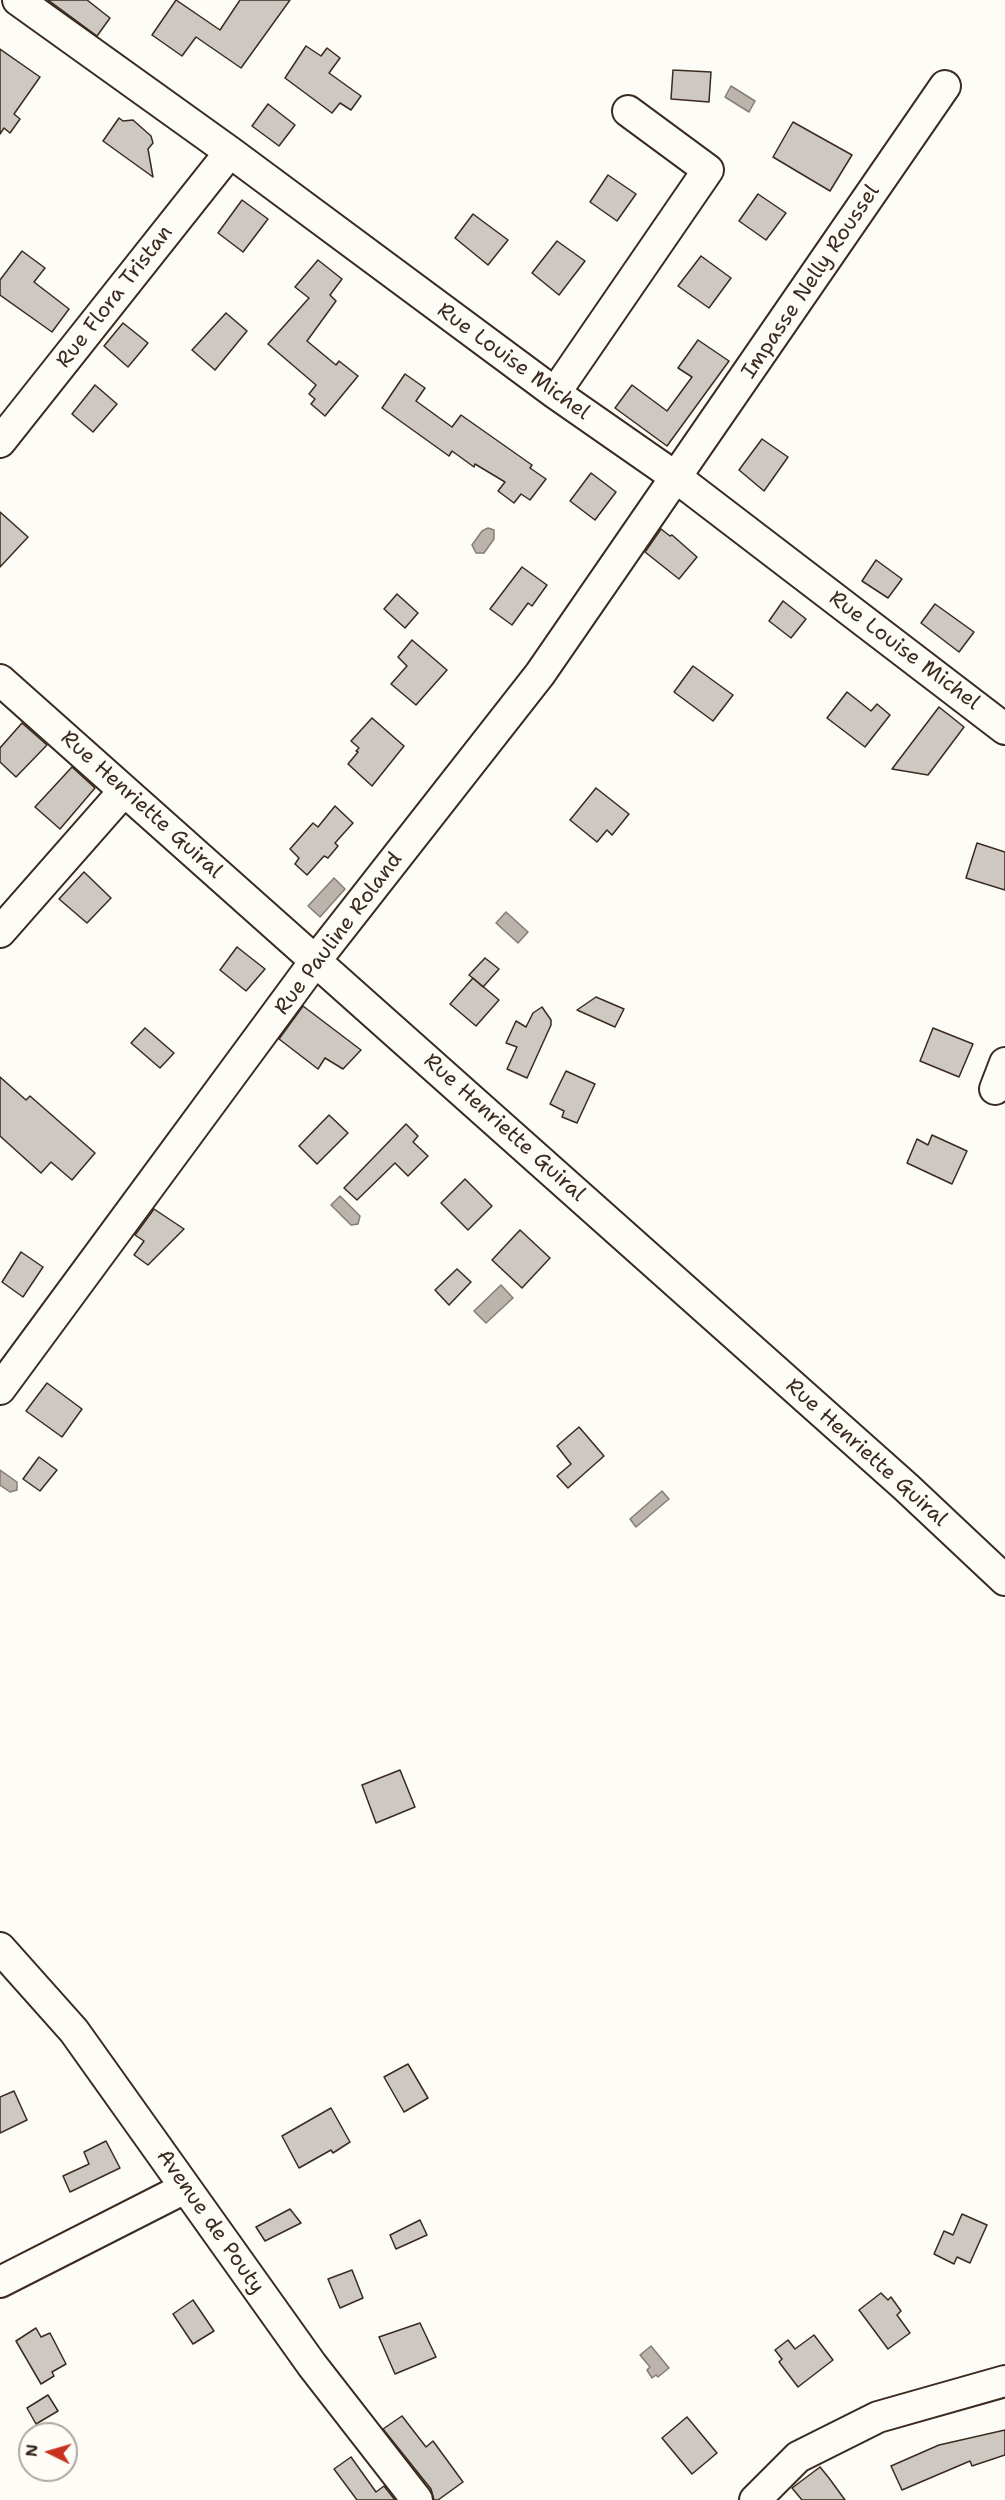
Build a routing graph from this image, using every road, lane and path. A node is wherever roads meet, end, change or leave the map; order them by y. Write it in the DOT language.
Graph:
graph roads {
  1 [pos="18,0"];
  2 [pos="945,86"];
  3 [pos="628,111"];
  4 [pos="230,152"];
  5 [pos="555,393"];
  6 [pos="0,442"];
  7 [pos="677,478"];
  8 [pos="0,680"];
  9 [pos="1005,729"];
  10 [pos="124,791"];
  11 [pos="0,932"];
  12 [pos="316,960"];
  13 [pos="0,1389"];
  14 [pos="1005,1580"];
  15 [pos="0,1948"];
  16 [pos="186,2188"];
  17 [pos="0,2282"];
  18 [pos="1005,2381"];
  19 [pos="770,2495"];
  20 [pos="417,2500"];
  1 -- 4 [label="street, Rue Louise Michel"];
  2 -- 7 [label="street, Impasse Nelly Roussel"];
  3 -- 5 [label="street"];
  4 -- 5 [label="street, Rue Louise Michel"];
  4 -- 6 [label="street, Rue Flora Tristan"];
  5 -- 7 [label="street, Rue Louise Michel"];
  7 -- 9 [label="street, Rue Louise Michel"];
  7 -- 12 [label="street, Rue Pauline Roland"];
  8 -- 10 [label="street, Rue Henriette Guiral"];
  10 -- 11 [label="street"];
  10 -- 12 [label="street, Rue Henriette Guiral"];
  12 -- 13 [label="street, Rue Pauline Roland"];
  12 -- 14 [label="street, Rue Henriette Guiral"];
  15 -- 16 [label="street, Avenue de Pouty"];
  16 -- 17 [label="street"];
  16 -- 20 [label="street, Avenue de Pouty"];
  18 -- 19 [label="street"];
}
